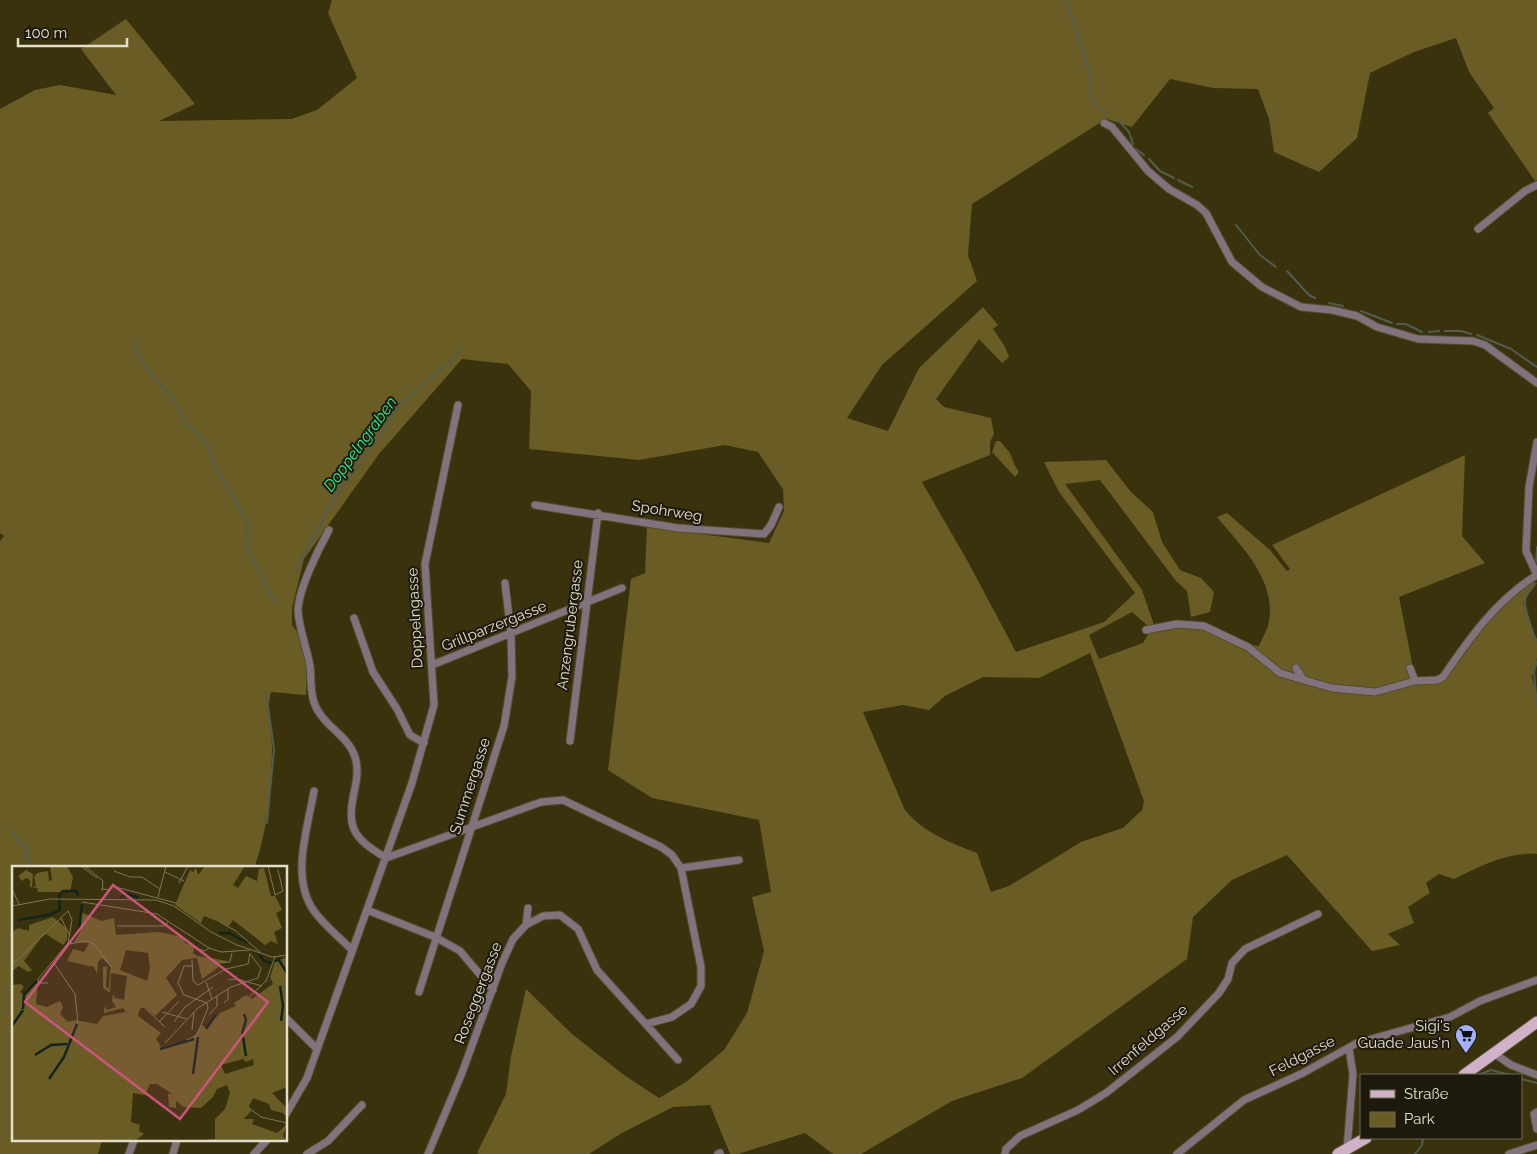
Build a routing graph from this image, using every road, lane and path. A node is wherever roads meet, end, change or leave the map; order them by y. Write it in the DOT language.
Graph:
graph roads {
  1 [pos="1104,122"];
  2 [pos="1537,185"];
  3 [pos="1478,229"];
  4 [pos="1537,384"];
  5 [pos="458,405"];
  6 [pos="1537,442"];
  7 [pos="535,504"];
  8 [pos="779,507"];
  9 [pos="598,513"];
  10 [pos="329,530"];
  11 [pos="1537,575"];
  12 [pos="505,582"];
  13 [pos="622,588"];
  14 [pos="587,604"];
  15 [pos="354,618"];
  16 [pos="1146,630"];
  17 [pos="511,634"];
  18 [pos="432,665"];
  19 [pos="1296,668"];
  20 [pos="1410,668"];
  21 [pos="1303,679"];
  22 [pos="1415,681"];
  23 [pos="570,740"];
  24 [pos="424,742"];
  25 [pos="314,791"];
  26 [pos="471,828"];
  27 [pos="386,858"];
  28 [pos="739,860"];
  29 [pos="681,868"];
  30 [pos="528,908"];
  31 [pos="367,910"];
  32 [pos="1318,914"];
  33 [pos="526,925"];
  34 [pos="435,937"];
  35 [pos="351,949"];
  36 [pos="1537,980"];
  37 [pos="492,990"];
  38 [pos="418,992"];
  39 [pos="288,1020"];
  40 [pos="1537,1022"];
  41 [pos="646,1024"];
  42 [pos="1349,1048"];
  43 [pos="317,1049"];
  44 [pos="1494,1054"];
  45 [pos="678,1060"];
  46 [pos="1465,1074"];
  47 [pos="1537,1075"];
  48 [pos="362,1105"];
  49 [pos="288,1111"];
  50 [pos="1537,1112"];
  51 [pos="1537,1129"];
  52 [pos="1364,1139"];
  53 [pos="133,1142"];
  54 [pos="264,1142"];
  55 [pos="1537,1145"];
  56 [pos="1343,1151"];
  57 [pos="129,1154"];
  58 [pos="254,1154"];
  59 [pos="307,1154"];
  60 [pos="428,1154"];
  61 [pos="1005,1154"];
  62 [pos="1177,1154"];
  63 [pos="1509,1154"];
  1 -- 4 [label="street"];
  2 -- 3 [label="street"];
  5 -- 18 [label="street, Doppelngasse"];
  6 -- 11 [label="street"];
  7 -- 9 [label="street, Spohrweg"];
  8 -- 9 [label="street, Spohrweg"];
  9 -- 14 [label="street, Anzengrubergasse"];
  10 -- 27 [label="street"];
  11 -- 22 [label="street"];
  12 -- 17 [label="street, Summergasse"];
  13 -- 14 [label="street, Grillparzergasse"];
  14 -- 17 [label="street, Grillparzergasse"];
  14 -- 23 [label="street, Anzengrubergasse"];
  15 -- 24 [label="street"];
  16 -- 21 [label="street"];
  17 -- 18 [label="street, Grillparzergasse"];
  17 -- 26 [label="street, Summergasse"];
  18 -- 24 [label="street, Doppelngasse"];
  19 -- 21 [label="street"];
  20 -- 22 [label="street"];
  21 -- 22 [label="street"];
  24 -- 27 [label="street, Doppelngasse"];
  25 -- 35 [label="street"];
  26 -- 27 [label="street"];
  26 -- 29 [label="street"];
  26 -- 34 [label="street, Summergasse"];
  27 -- 31 [label="street, Doppelngasse"];
  28 -- 29 [label="street"];
  29 -- 41 [label="street"];
  30 -- 33 [label="street"];
  31 -- 34 [label="street"];
  31 -- 35 [label="street, Doppelngasse"];
  32 -- 61 [label="street, Irrenfeldgasse"];
  33 -- 37 [label="street, Roseggergasse"];
  33 -- 41 [label="street"];
  34 -- 37 [label="street"];
  34 -- 38 [label="street, Summergasse"];
  35 -- 43 [label="street, Doppelngasse"];
  36 -- 42 [label="street, Feldgasse"];
  37 -- 60 [label="street, Roseggergasse"];
  39 -- 43 [label="street"];
  40 -- 44 [label="main road"];
  41 -- 45 [label="street"];
  42 -- 56 [label="street"];
  42 -- 62 [label="street, Feldgasse"];
  43 -- 49 [label="street, Doppelngasse"];
  44 -- 46 [label="main road"];
  44 -- 47 [label="street"];
  48 -- 59 [label="street"];
  50 -- 51 [label="street"];
  52 -- 56 [label="main road"];
  53 -- 57 [label="street"];
  54 -- 58 [label="street"];
  55 -- 63 [label="street"];
}
